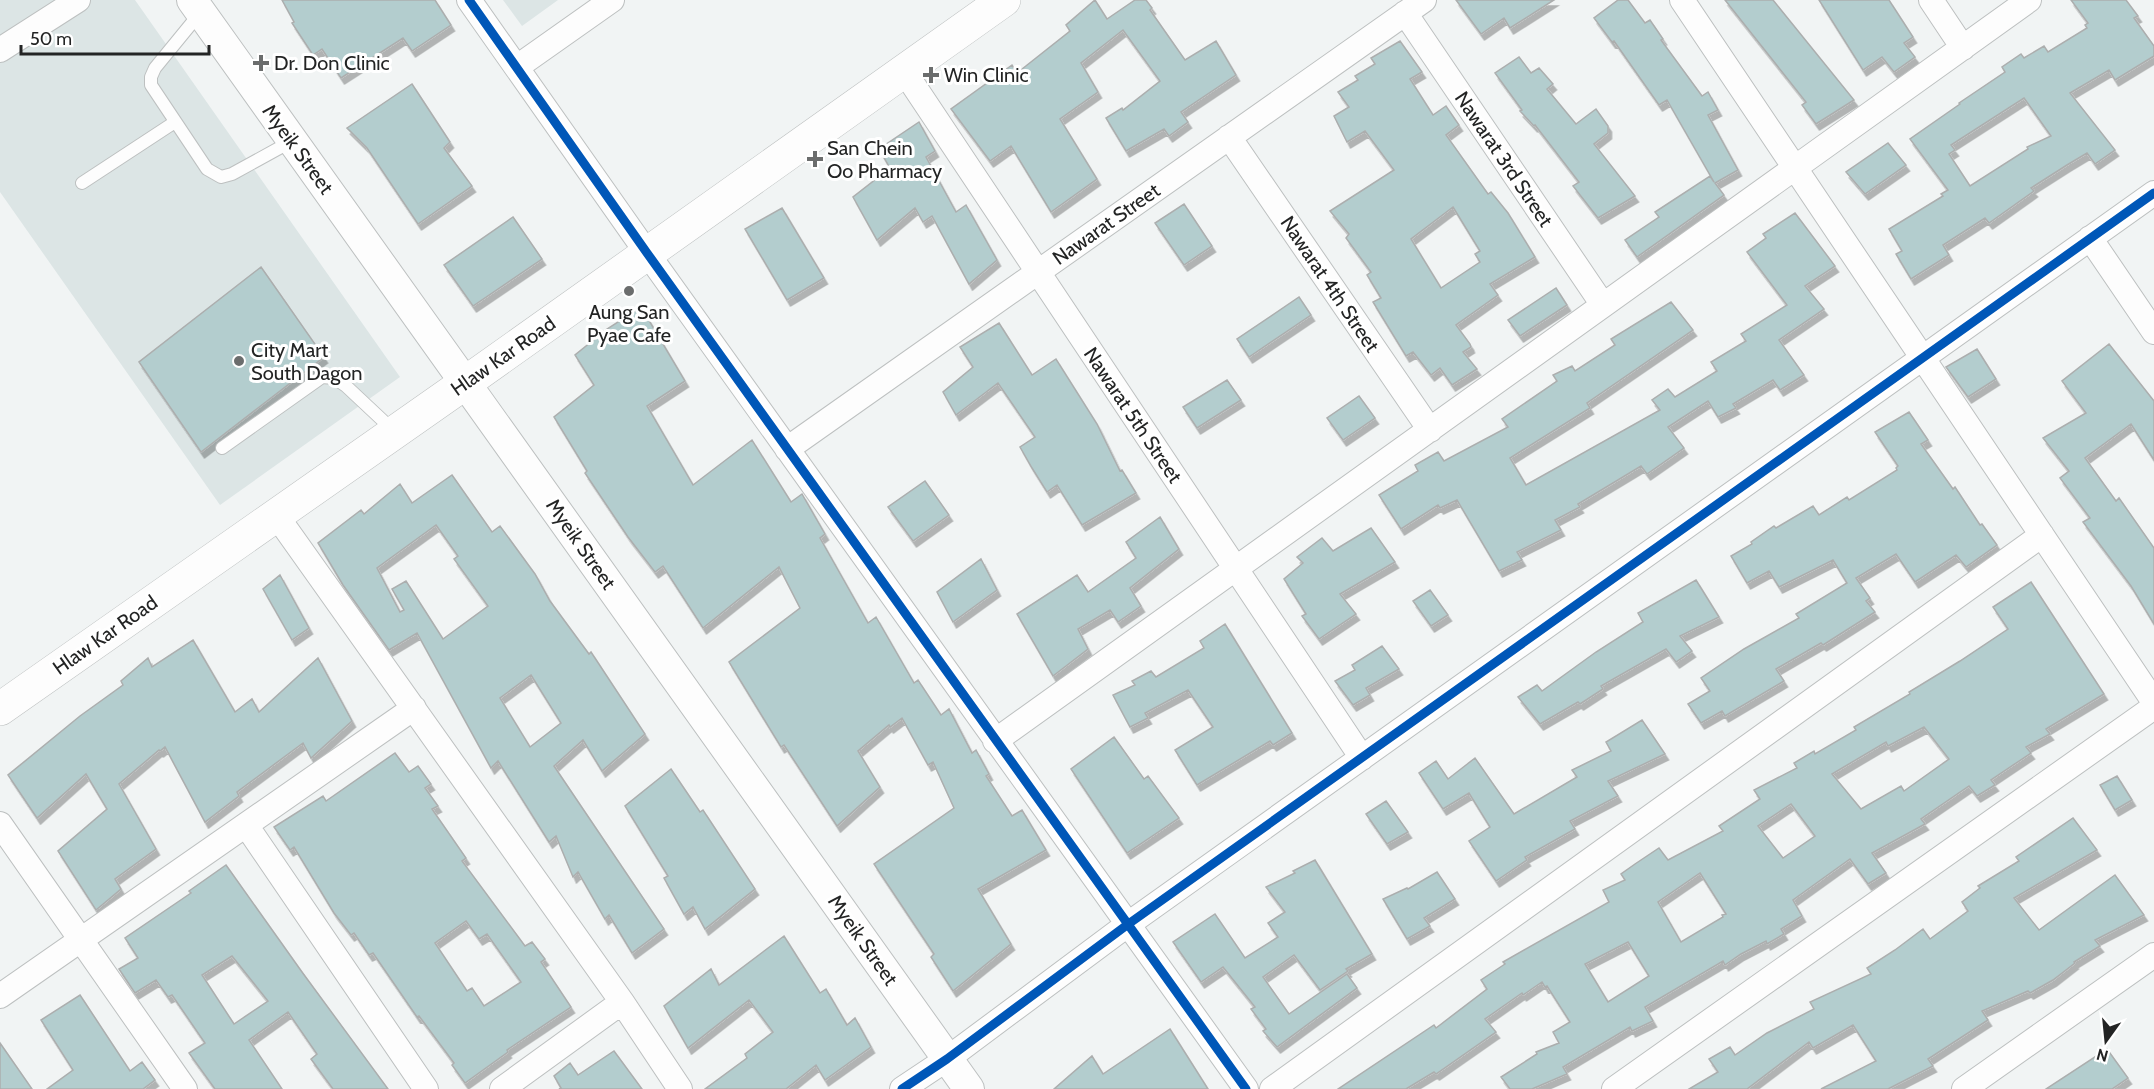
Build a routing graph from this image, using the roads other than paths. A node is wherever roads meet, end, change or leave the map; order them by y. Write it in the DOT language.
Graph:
graph roads {
  1 [pos="78,0"];
  2 [pos="469,0"];
  3 [pos="612,0"];
  4 [pos="1004,0"];
  5 [pos="1682,0"];
  6 [pos="1931,0"];
  7 [pos="2029,0"];
  8 [pos="197,6"];
  9 [pos="1415,7"];
  10 [pos="1963,48"];
  11 [pos="0,50"];
  12 [pos="517,67"];
  13 [pos="904,71"];
  14 [pos="176,122"];
  15 [pos="1229,137"];
  16 [pos="293,141"];
  17 [pos="1795,168"];
  18 [pos="82,183"];
  19 [pos="2154,193"];
  20 [pos="2090,238"];
  21 [pos="647,253"];
  22 [pos="1038,272"];
  23 [pos="1603,305"];
  24 [pos="2154,332"];
  25 [pos="1923,358"];
  26 [pos="465,383"];
  27 [pos="1430,430"];
  28 [pos="395,432"];
  29 [pos="222,448"];
  30 [pos="787,449"];
  31 [pos="276,515"];
  32 [pos="2042,536"];
  33 [pos="1235,569"];
  34 [pos="2154,702"];
  35 [pos="2154,707"];
  36 [pos="414,708"];
  37 [pos="0,709"];
  38 [pos="995,741"];
  39 [pos="1362,758"];
  40 [pos="0,824"];
  41 [pos="246,825"];
  42 [pos="1127,925"];
  43 [pos="81,940"];
  44 [pos="2154,955"];
  45 [pos="0,996"];
  46 [pos="622,1002"];
  47 [pos="947,1059"];
  48 [pos="185,1089"];
  49 [pos="426,1089"];
  50 [pos="502,1089"];
  51 [pos="680,1089"];
  52 [pos="902,1089"];
  53 [pos="969,1089"];
  54 [pos="1246,1089"];
  55 [pos="1272,1089"];
  56 [pos="1614,1089"];
  57 [pos="1964,1089"];
  1 -- 11 [label="street"];
  2 -- 12 [label="street"];
  3 -- 12 [label="street"];
  4 -- 13 [label="main road, Hlaw Kar Road"];
  5 -- 17 [label="street"];
  6 -- 10 [label="street"];
  7 -- 10 [label="street"];
  8 -- 14 [label="lane"];
  8 -- 16 [label="street, Myeik Street"];
  9 -- 15 [label="street, Nawarat Street"];
  9 -- 23 [label="street, Nawarat 3rd Street"];
  10 -- 17 [label="street"];
  12 -- 21 [label="street"];
  13 -- 21 [label="main road, Hlaw Kar Road"];
  13 -- 22 [label="street, Nawarat 5th Street"];
  14 -- 16 [label="lane"];
  14 -- 18 [label="lane"];
  15 -- 22 [label="street, Nawarat Street"];
  15 -- 27 [label="street, Nawarat 4th Street"];
  16 -- 26 [label="street, Myeik Street"];
  17 -- 23 [label="street"];
  17 -- 25 [label="street"];
  19 -- 20 [label="street"];
  20 -- 24 [label="street"];
  20 -- 25 [label="street"];
  21 -- 26 [label="main road, Hlaw Kar Road"];
  21 -- 30 [label="street"];
  22 -- 30 [label="street, Nawarat Street"];
  22 -- 33 [label="street, Nawarat 5th Street"];
  23 -- 27 [label="street"];
  25 -- 32 [label="street"];
  25 -- 39 [label="street"];
  26 -- 28 [label="main road, Hlaw Kar Road"];
  26 -- 47 [label="street, Myeik Street"];
  27 -- 33 [label="street"];
  28 -- 29 [label="lane"];
  28 -- 31 [label="main road, Hlaw Kar Road"];
  30 -- 38 [label="street"];
  31 -- 36 [label="street"];
  31 -- 37 [label="main road, Hlaw Kar Road"];
  32 -- 34 [label="street"];
  32 -- 55 [label="street"];
  33 -- 38 [label="street"];
  33 -- 39 [label="street, Nawarat 5th Street"];
  35 -- 56 [label="street"];
  36 -- 41 [label="street"];
  36 -- 46 [label="street"];
  38 -- 42 [label="street"];
  39 -- 42 [label="street"];
  40 -- 43 [label="street"];
  41 -- 43 [label="street"];
  41 -- 49 [label="street"];
  42 -- 47 [label="street"];
  42 -- 54 [label="street"];
  43 -- 45 [label="street"];
  43 -- 48 [label="street"];
  44 -- 57 [label="street"];
  46 -- 50 [label="street"];
  46 -- 51 [label="street"];
  47 -- 52 [label="street"];
  47 -- 53 [label="street, Myeik Street"];
}
